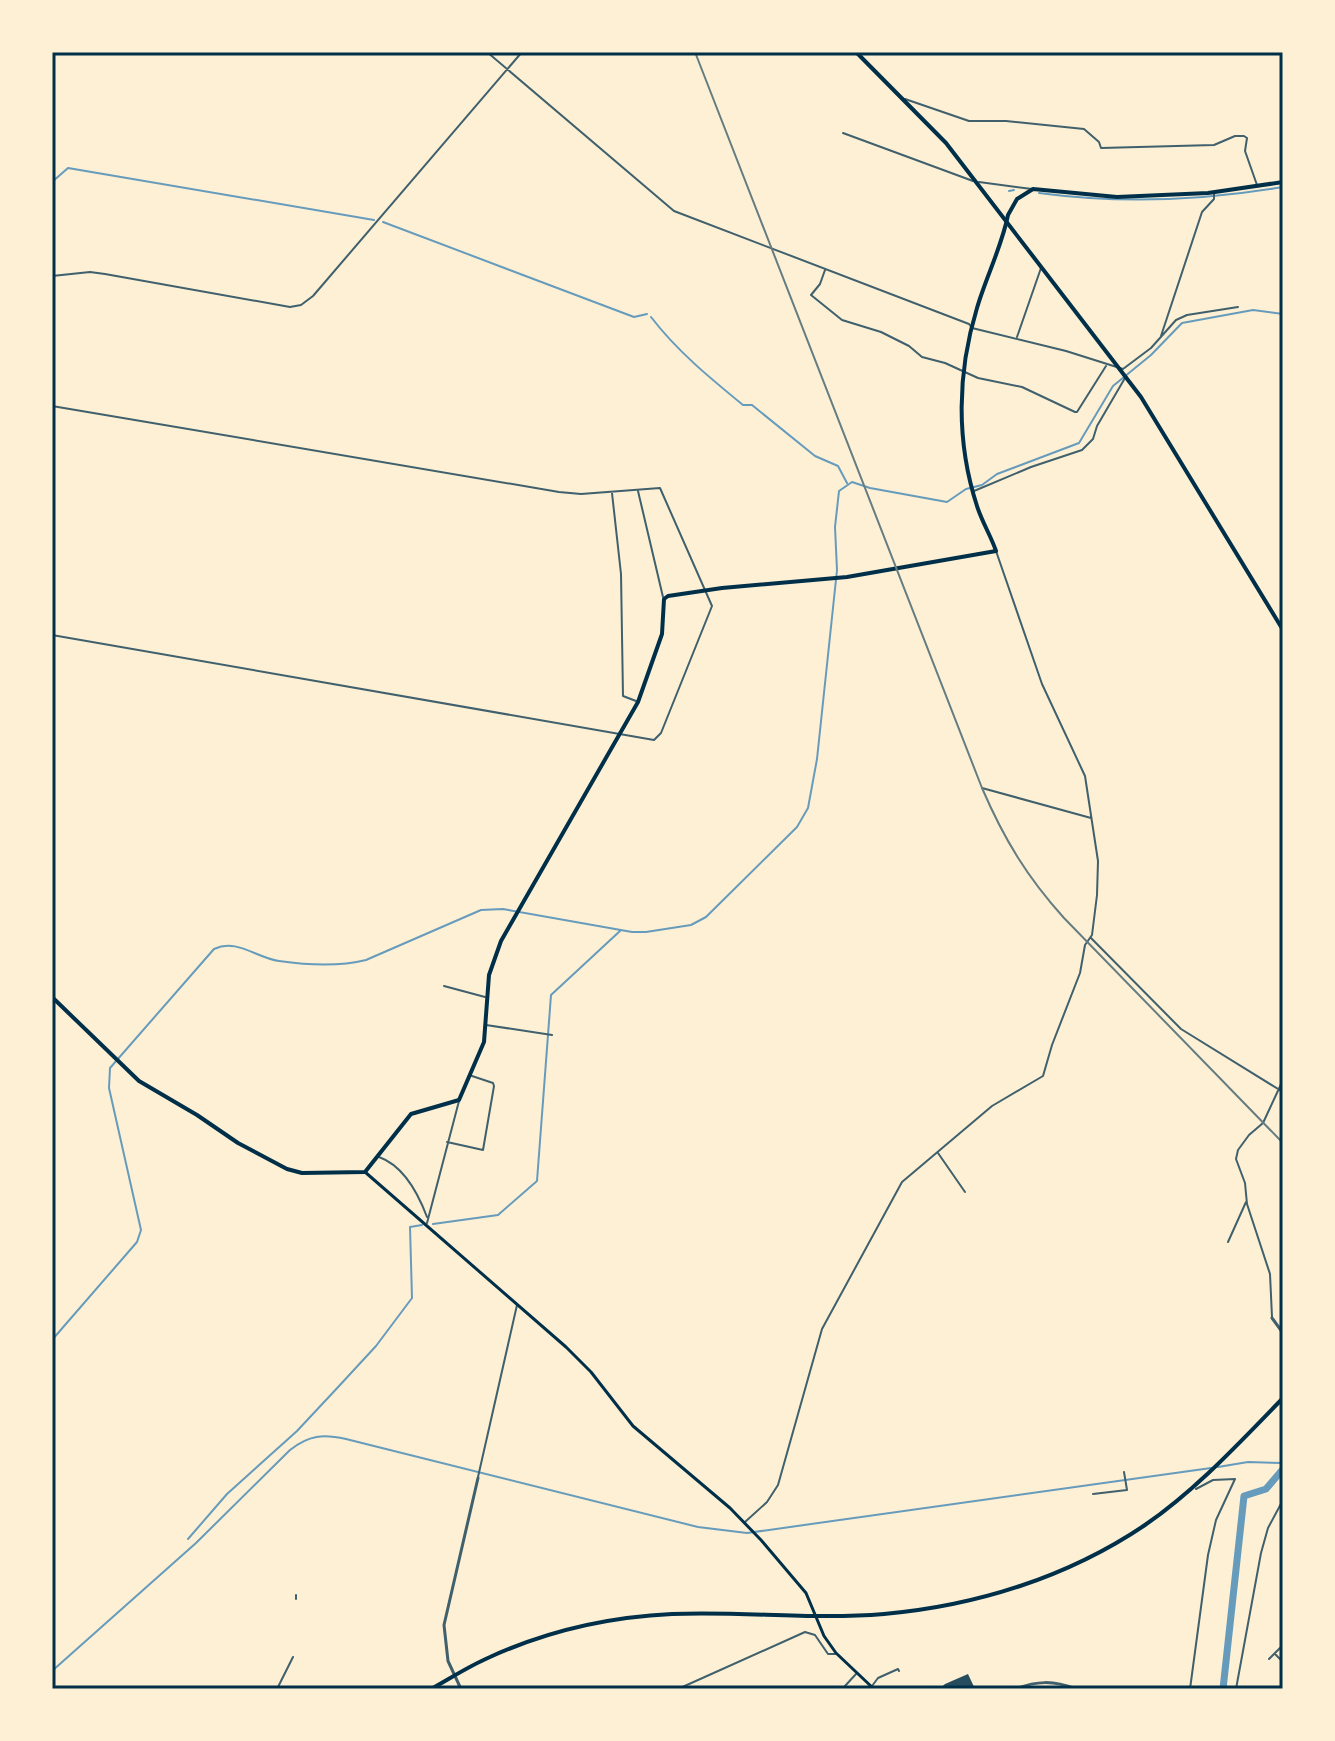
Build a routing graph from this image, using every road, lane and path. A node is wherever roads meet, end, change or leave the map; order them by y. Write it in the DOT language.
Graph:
graph roads {
  1 [pos="487,52"];
  2 [pos="522,52"];
  3 [pos="856,52"];
  4 [pos="507,69"];
  5 [pos="902,98"];
  6 [pos="843,133"];
  7 [pos="977,182"];
  8 [pos="1283,182"];
  9 [pos="1257,186"];
  10 [pos="1033,189"];
  11 [pos="1214,192"];
  12 [pos="1006,223"];
  13 [pos="1041,268"];
  14 [pos="825,270"];
  15 [pos="52,276"];
  16 [pos="1238,307"];
  17 [pos="972,328"];
  18 [pos="1160,337"];
  19 [pos="1016,338"];
  20 [pos="1106,365"];
  21 [pos="964,372"];
  22 [pos="1122,373"];
  23 [pos="52,406"];
  24 [pos="638,490"];
  25 [pos="612,492"];
  26 [pos="973,492"];
  27 [pos="996,551"];
  28 [pos="706,591"];
  29 [pos="664,599"];
  30 [pos="1283,630"];
  31 [pos="52,635"];
  32 [pos="638,702"];
  33 [pos="621,734"];
  34 [pos="982,788"];
  35 [pos="1091,818"];
  36 [pos="1091,937"];
  37 [pos="444,986"];
  38 [pos="53,996"];
  39 [pos="485,997"];
  40 [pos="485,1025"];
  41 [pos="550,1034"];
  42 [pos="468,1074"];
  43 [pos="1283,1080"];
  44 [pos="1281,1091"];
  45 [pos="459,1100"];
  46 [pos="447,1142"];
  47 [pos="937,1152"];
  48 [pos="379,1157"];
  49 [pos="365,1172"];
  50 [pos="965,1192"];
  51 [pos="1246,1201"];
  52 [pos="427,1221"];
  53 [pos="1228,1242"];
  54 [pos="517,1305"];
  55 [pos="1273,1320"];
  56 [pos="1283,1333"];
  57 [pos="1283,1398"];
  58 [pos="1124,1472"];
  59 [pos="478,1478"];
  60 [pos="1196,1489"];
  61 [pos="1093,1494"];
  62 [pos="1283,1500"];
  63 [pos="745,1523"];
  64 [pos="818,1617"];
  65 [pos="1283,1645"];
  66 [pos="836,1653"];
  67 [pos="1274,1653"];
  68 [pos="293,1657"];
  69 [pos="1269,1659"];
  70 [pos="1283,1662"];
  71 [pos="899,1671"];
  72 [pos="856,1674"];
  73 [pos="454,1676"];
  74 [pos="873,1688"];
  75 [pos="277,1689"];
  76 [pos="431,1689"];
  77 [pos="461,1689"];
  78 [pos="678,1689"];
  79 [pos="846,1689"];
  80 [pos="1015,1689"];
  81 [pos="1075,1689"];
  82 [pos="1190,1689"];
  83 [pos="1236,1689"];
  1 -- 4 [label="street"];
  2 -- 4 [label="street"];
  3 -- 5 [label="main road"];
  4 -- 14 [label="street"];
  4 -- 15 [label="street"];
  5 -- 7 [label="main road"];
  5 -- 9 [label="street"];
  6 -- 7 [label="street"];
  7 -- 10 [label="street"];
  7 -- 12 [label="main road"];
  8 -- 9 [label="main road"];
  9 -- 11 [label="main road"];
  10 -- 11 [label="main road"];
  10 -- 12 [label="main road"];
  11 -- 18 [label="street"];
  12 -- 13 [label="main road"];
  12 -- 17 [label="main road"];
  13 -- 19 [label="street"];
  13 -- 22 [label="main road"];
  14 -- 17 [label="street"];
  14 -- 21 [label="street"];
  16 -- 18 [label="street"];
  17 -- 19 [label="street"];
  17 -- 21 [label="main road"];
  18 -- 22 [label="street"];
  19 -- 20 [label="street"];
  20 -- 21 [label="street"];
  20 -- 22 [label="street"];
  21 -- 26 [label="main road"];
  22 -- 26 [label="street"];
  22 -- 30 [label="main road"];
  23 -- 25 [label="street"];
  24 -- 25 [label="street"];
  24 -- 28 [label="street"];
  24 -- 29 [label="street"];
  25 -- 32 [label="street"];
  26 -- 27 [label="main road"];
  27 -- 28 [label="main road"];
  27 -- 35 [label="street"];
  28 -- 29 [label="main road"];
  28 -- 33 [label="street"];
  29 -- 32 [label="main road"];
  31 -- 33 [label="street"];
  32 -- 33 [label="main road"];
  33 -- 39 [label="main road"];
  34 -- 35 [label="street"];
  35 -- 36 [label="street"];
  36 -- 44 [label="street"];
  36 -- 47 [label="street"];
  37 -- 39 [label="street"];
  38 -- 49 [label="main road"];
  39 -- 40 [label="main road"];
  40 -- 41 [label="street"];
  40 -- 42 [label="main road"];
  42 -- 45 [label="main road"];
  42 -- 46 [label="street"];
  43 -- 44 [label="street"];
  44 -- 51 [label="street"];
  45 -- 46 [label="street"];
  45 -- 48 [label="main road"];
  46 -- 52 [label="street"];
  47 -- 50 [label="street"];
  47 -- 63 [label="street"];
  48 -- 49 [label="main road"];
  48 -- 52 [label="street"];
  49 -- 52 [label="main road"];
  51 -- 53 [label="street"];
  51 -- 55 [label="street"];
  52 -- 54 [label="main road"];
  54 -- 59 [label="street"];
  54 -- 63 [label="main road"];
  55 -- 56 [label="street"];
  57 -- 64 [label="main road"];
  58 -- 61 [label="street"];
  59 -- 73 [label="street"];
  60 -- 82 [label="street"];
  62 -- 83 [label="street"];
  63 -- 64 [label="main road"];
  64 -- 66 [label="main road"];
  64 -- 73 [label="main road"];
  65 -- 67 [label="street"];
  66 -- 72 [label="main road"];
  66 -- 78 [label="street"];
  67 -- 69 [label="street"];
  67 -- 70 [label="street"];
  68 -- 75 [label="street"];
  71 -- 74 [label="street"];
  72 -- 74 [label="main road"];
  72 -- 79 [label="street"];
  73 -- 76 [label="main road"];
  73 -- 77 [label="street"];
  80 -- 81 [label="street"];
}
